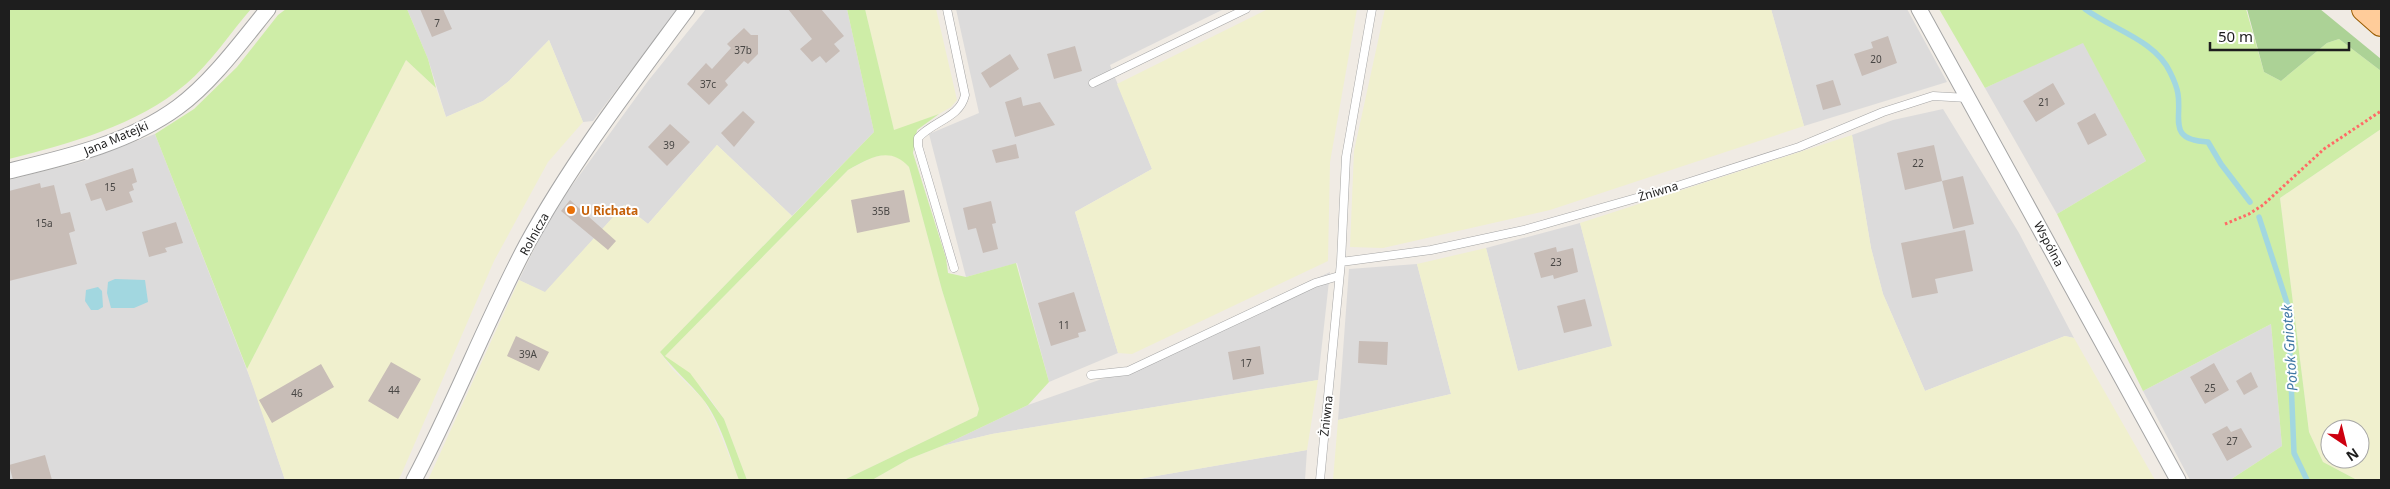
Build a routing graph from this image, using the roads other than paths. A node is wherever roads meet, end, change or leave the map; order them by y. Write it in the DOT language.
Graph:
graph roads {
  1 [pos="268,9"];
  2 [pos="687,9"];
  3 [pos="947,9"];
  4 [pos="1246,9"];
  5 [pos="1372,9"];
  6 [pos="1919,9"];
  7 [pos="2364,9"];
  8 [pos="2381,24"];
  9 [pos="1093,83"];
  10 [pos="1968,98"];
  11 [pos="9,172"];
  12 [pos="1341,262"];
  13 [pos="954,268"];
  14 [pos="1339,276"];
  15 [pos="1091,375"];
  16 [pos="414,480"];
  17 [pos="1320,480"];
  18 [pos="2178,480"];
  1 -- 11 [label="street, Jana Matejki"];
  2 -- 16 [label="street, Rolnicza"];
  3 -- 13 [label="lane"];
  4 -- 9 [label="lane"];
  5 -- 12 [label="lane, Żniwna"];
  6 -- 10 [label="street, Wspólna"];
  7 -- 8 [label="main road"];
  10 -- 12 [label="lane, Żniwna"];
  10 -- 18 [label="street, Wspólna"];
  12 -- 14 [label="lane, Żniwna"];
  14 -- 15 [label="lane"];
  14 -- 17 [label="lane, Żniwna"];
}
